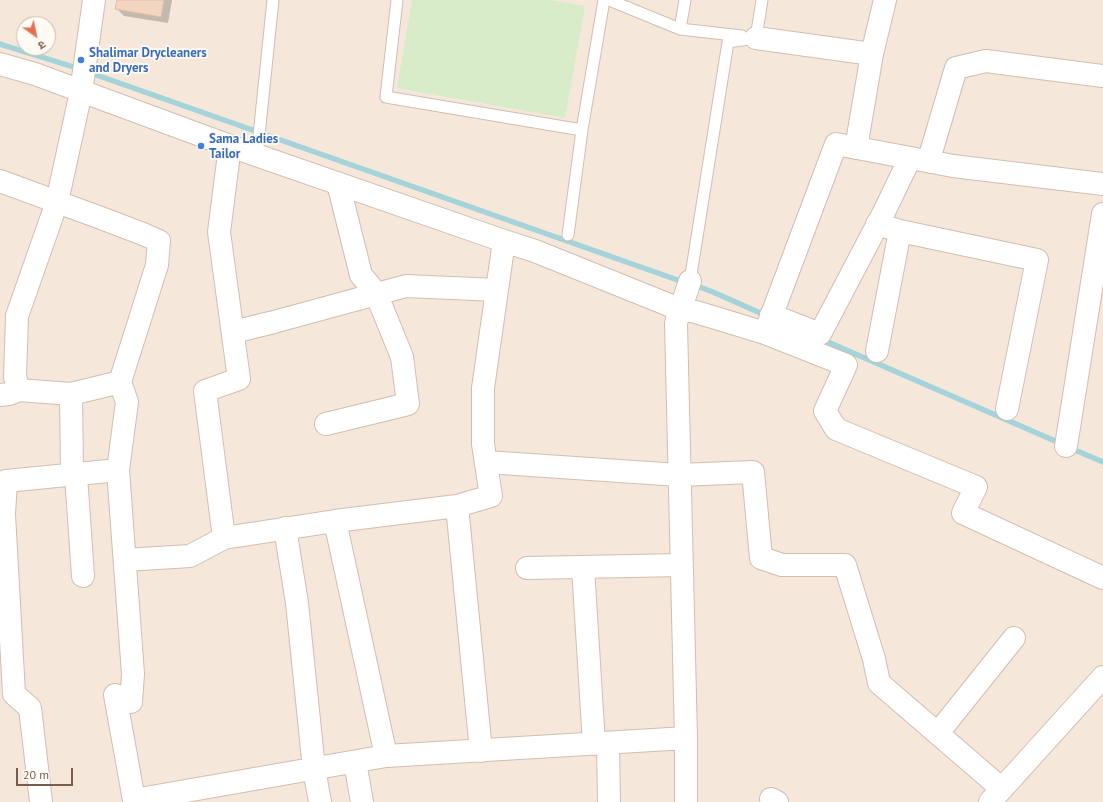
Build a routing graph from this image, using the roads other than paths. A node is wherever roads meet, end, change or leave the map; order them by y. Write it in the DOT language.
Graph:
graph roads {
  1 [pos="94,0"];
  2 [pos="273,0"];
  3 [pos="397,0"];
  4 [pos="604,0"];
  5 [pos="609,0"];
  6 [pos="685,0"];
  7 [pos="762,0"];
  8 [pos="885,0"];
  9 [pos="680,29"];
  10 [pos="756,38"];
  11 [pos="872,54"];
  12 [pos="0,64"];
  13 [pos="1103,76"];
  14 [pos="83,80"];
  15 [pos="582,130"];
  16 [pos="258,145"];
  17 [pos="230,146"];
  18 [pos="856,148"];
  19 [pos="921,160"];
  20 [pos="0,181"];
  21 [pos="338,183"];
  22 [pos="1103,184"];
  23 [pos="57,202"];
  24 [pos="1103,214"];
  25 [pos="878,224"];
  26 [pos="900,231"];
  27 [pos="568,234"];
  28 [pos="504,241"];
  29 [pos="497,290"];
  30 [pos="376,293"];
  31 [pos="684,296"];
  32 [pos="768,324"];
  33 [pos="233,332"];
  34 [pos="877,351"];
  35 [pos="120,382"];
  36 [pos="9,392"];
  37 [pos="70,394"];
  38 [pos="1007,409"];
  39 [pos="326,424"];
  40 [pos="1066,446"];
  41 [pos="486,462"];
  42 [pos="118,470"];
  43 [pos="76,474"];
  44 [pos="679,475"];
  45 [pos="3,482"];
  46 [pos="457,506"];
  47 [pos="335,521"];
  48 [pos="285,528"];
  49 [pos="224,538"];
  50 [pos="125,560"];
  51 [pos="682,565"];
  52 [pos="583,566"];
  53 [pos="528,568"];
  54 [pos="83,576"];
  55 [pos="1103,578"];
  56 [pos="1014,638"];
  57 [pos="1103,677"];
  58 [pos="938,734"];
  59 [pos="686,738"];
  60 [pos="601,744"];
  61 [pos="481,751"];
  62 [pos="386,756"];
  63 [pos="355,762"];
  64 [pos="314,769"];
  65 [pos="996,795"];
  66 [pos="193,796"];
  67 [pos="135,801"];
  68 [pos="41,802"];
  69 [pos="320,802"];
  70 [pos="362,802"];
  71 [pos="609,802"];
  72 [pos="686,802"];
  1 -- 14 [label="street"];
  2 -- 16 [label="lane"];
  3 -- 15 [label="lane"];
  4 -- 15 [label="lane"];
  5 -- 9 [label="lane"];
  6 -- 9 [label="lane"];
  7 -- 10 [label="lane"];
  8 -- 11 [label="street"];
  9 -- 10 [label="lane"];
  10 -- 11 [label="street"];
  10 -- 31 [label="lane"];
  11 -- 18 [label="street"];
  12 -- 14 [label="street"];
  13 -- 19 [label="street"];
  14 -- 17 [label="street"];
  14 -- 23 [label="street"];
  15 -- 27 [label="lane"];
  17 -- 21 [label="street"];
  17 -- 33 [label="street"];
  18 -- 19 [label="street"];
  18 -- 32 [label="street"];
  19 -- 22 [label="street"];
  19 -- 25 [label="street"];
  20 -- 23 [label="street"];
  21 -- 28 [label="street"];
  21 -- 30 [label="street"];
  23 -- 35 [label="street"];
  23 -- 36 [label="street"];
  24 -- 40 [label="street"];
  25 -- 26 [label="street"];
  25 -- 32 [label="street"];
  26 -- 34 [label="street"];
  26 -- 38 [label="street"];
  28 -- 29 [label="street"];
  28 -- 31 [label="street"];
  29 -- 30 [label="street"];
  29 -- 41 [label="street"];
  30 -- 33 [label="street"];
  30 -- 39 [label="street"];
  31 -- 32 [label="street"];
  31 -- 44 [label="street"];
  32 -- 55 [label="street"];
  33 -- 49 [label="street"];
  35 -- 37 [label="street"];
  35 -- 42 [label="street"];
  36 -- 37 [label="street"];
  37 -- 43 [label="street"];
  41 -- 44 [label="street"];
  41 -- 46 [label="street"];
  42 -- 43 [label="street"];
  42 -- 50 [label="street"];
  43 -- 45 [label="street"];
  43 -- 54 [label="street"];
  44 -- 51 [label="street"];
  44 -- 58 [label="street"];
  45 -- 68 [label="street"];
  46 -- 47 [label="street"];
  46 -- 61 [label="street"];
  47 -- 48 [label="street"];
  47 -- 62 [label="street"];
  48 -- 49 [label="street"];
  48 -- 64 [label="street"];
  49 -- 50 [label="street"];
  50 -- 67 [label="street"];
  51 -- 52 [label="street"];
  51 -- 59 [label="street"];
  52 -- 53 [label="street"];
  52 -- 60 [label="street"];
  56 -- 58 [label="street"];
  57 -- 65 [label="street"];
  58 -- 65 [label="street"];
  59 -- 60 [label="street"];
  59 -- 72 [label="street"];
  60 -- 61 [label="street"];
  60 -- 71 [label="street"];
  61 -- 62 [label="street"];
  62 -- 63 [label="street"];
  63 -- 64 [label="street"];
  63 -- 70 [label="street"];
  64 -- 66 [label="street"];
  64 -- 69 [label="street"];
  66 -- 67 [label="street"];
}
